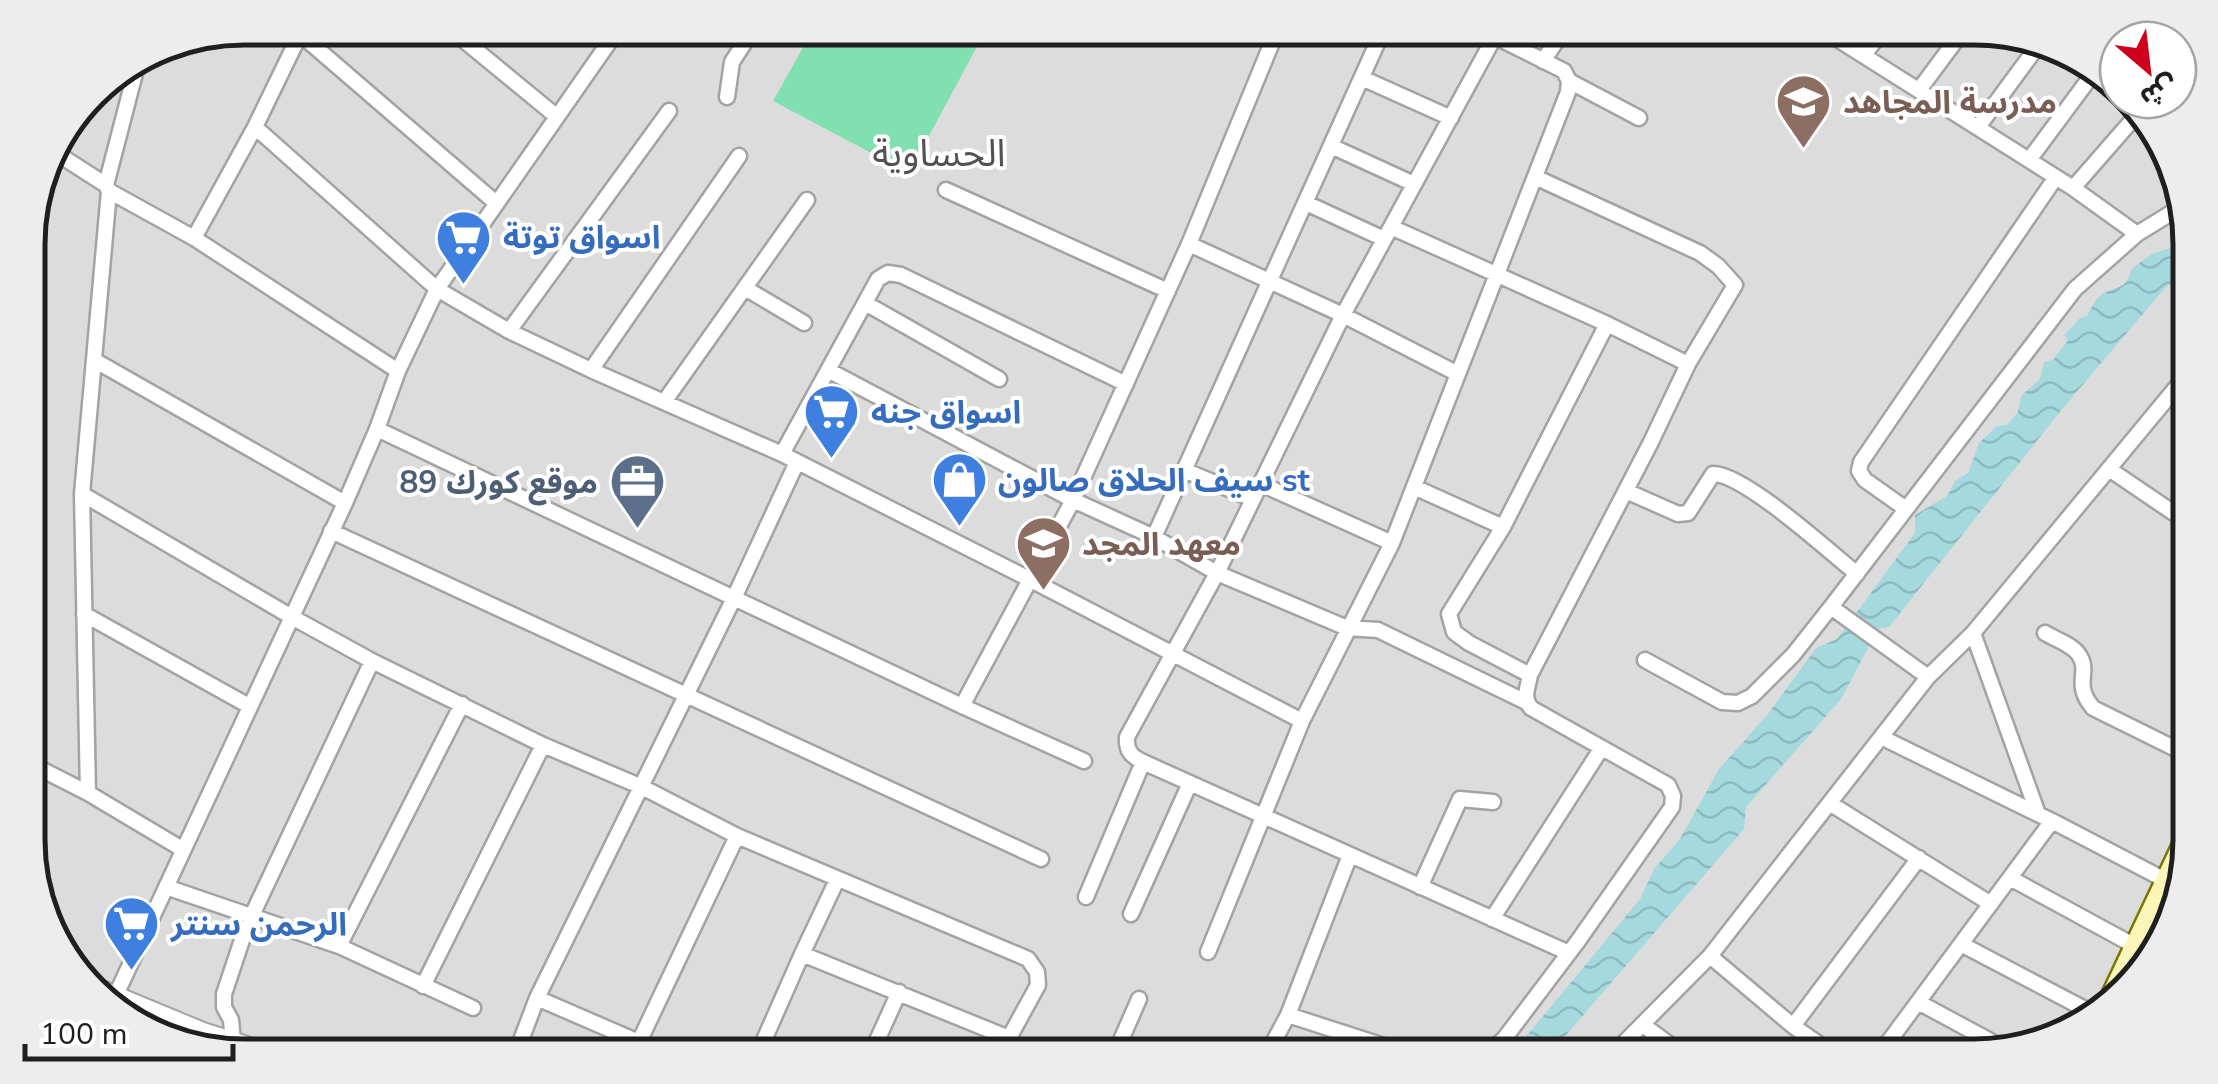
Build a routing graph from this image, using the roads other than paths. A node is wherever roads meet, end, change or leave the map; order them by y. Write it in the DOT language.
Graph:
graph roads {
  1 [pos="295,45"];
  2 [pos="318,45"];
  3 [pos="470,45"];
  4 [pos="606,45"];
  5 [pos="743,45"];
  6 [pos="1271,45"];
  7 [pos="1377,45"];
  8 [pos="1490,45"];
  9 [pos="1513,45"];
  10 [pos="1553,45"];
  11 [pos="1848,45"];
  12 [pos="1871,45"];
  13 [pos="1952,45"];
  14 [pos="2032,54"];
  15 [pos="1864,55"];
  16 [pos="1542,60"];
  17 [pos="134,78"];
  18 [pos="1362,78"];
  19 [pos="1569,81"];
  20 [pos="2088,81"];
  21 [pos="1919,90"];
  22 [pos="728,97"];
  23 [pos="669,111"];
  24 [pos="556,116"];
  25 [pos="1451,118"];
  26 [pos="1640,118"];
  27 [pos="2131,122"];
  28 [pos="255,128"];
  29 [pos="1978,128"];
  30 [pos="1332,146"];
  31 [pos="739,156"];
  32 [pos="65,159"];
  33 [pos="2030,160"];
  34 [pos="2056,177"];
  35 [pos="1534,178"];
  36 [pos="1414,184"];
  37 [pos="108,188"];
  38 [pos="2073,188"];
  39 [pos="946,190"];
  40 [pos="806,200"];
  41 [pos="1306,202"];
  42 [pos="496,203"];
  43 [pos="2170,214"];
  44 [pos="1388,233"];
  45 [pos="2137,234"];
  46 [pos="194,238"];
  47 [pos="1189,244"];
  48 [pos="1496,275"];
  49 [pos="1272,280"];
  50 [pos="437,288"];
  51 [pos="744,288"];
  52 [pos="1168,292"];
  53 [pos="865,303"];
  54 [pos="1343,316"];
  55 [pos="804,323"];
  56 [pos="1607,324"];
  57 [pos="509,332"];
  58 [pos="94,360"];
  59 [pos="1688,364"];
  60 [pos="590,370"];
  61 [pos="828,370"];
  62 [pos="398,372"];
  63 [pos="1458,374"];
  64 [pos="999,379"];
  65 [pos="1126,384"];
  66 [pos="2173,391"];
  67 [pos="664,402"];
  68 [pos="377,428"];
  69 [pos="782,454"];
  70 [pos="798,462"];
  71 [pos="2109,468"];
  72 [pos="1184,470"];
  73 [pos="1414,487"];
  74 [pos="1626,490"];
  75 [pos="1257,492"];
  76 [pos="82,494"];
  77 [pos="1073,500"];
  78 [pos="345,502"];
  79 [pos="1906,509"];
  80 [pos="2173,512"];
  81 [pos="1502,527"];
  82 [pos="331,531"];
  83 [pos="1154,537"];
  84 [pos="1392,543"];
  85 [pos="1217,573"];
  86 [pos="1857,574"];
  87 [pos="1029,578"];
  88 [pos="734,598"];
  89 [pos="1832,607"];
  90 [pos="84,614"];
  91 [pos="290,616"];
  92 [pos="1348,628"];
  93 [pos="1973,633"];
  94 [pos="2045,634"];
  95 [pos="1174,655"];
  96 [pos="1644,660"];
  97 [pos="372,662"];
  98 [pos="1530,675"];
  99 [pos="1928,678"];
  100 [pos="686,696"];
  101 [pos="1526,702"];
  102 [pos="462,704"];
  103 [pos="249,706"];
  104 [pos="962,706"];
  105 [pos="1302,721"];
  106 [pos="1881,737"];
  107 [pos="543,744"];
  108 [pos="2173,748"];
  109 [pos="1601,749"];
  110 [pos="1084,761"];
  111 [pos="1143,762"];
  112 [pos="45,772"];
  113 [pos="1190,783"];
  114 [pos="642,787"];
  115 [pos="88,793"];
  116 [pos="1494,802"];
  117 [pos="1831,804"];
  118 [pos="1262,815"];
  119 [pos="2045,817"];
  120 [pos="737,836"];
  121 [pos="182,849"];
  122 [pos="1350,854"];
  123 [pos="1919,858"];
  124 [pos="1041,859"];
  125 [pos="2169,877"];
  126 [pos="2010,878"];
  127 [pos="838,880"];
  128 [pos="2167,881"];
  129 [pos="1420,886"];
  130 [pos="166,887"];
  131 [pos="2166,893"];
  132 [pos="1086,897"];
  133 [pos="1991,904"];
  134 [pos="1132,914"];
  135 [pos="252,916"];
  136 [pos="2158,916"];
  137 [pos="1492,918"];
  138 [pos="1961,944"];
  139 [pos="339,946"];
  140 [pos="2135,946"];
  141 [pos="1208,952"];
  142 [pos="1569,953"];
  143 [pos="802,954"];
  144 [pos="1710,956"];
  145 [pos="2122,973"];
  146 [pos="423,986"];
  147 [pos="899,992"];
  148 [pos="117,993"];
  149 [pos="537,998"];
  150 [pos="1139,999"];
  151 [pos="1918,1002"];
  152 [pos="2081,1007"];
  153 [pos="472,1008"];
  154 [pos="143,1011"];
  155 [pos="1288,1015"];
  156 [pos="170,1024"];
  157 [pos="1643,1025"];
  158 [pos="1793,1026"];
  159 [pos="233,1038"];
  160 [pos="1008,1038"];
  161 [pos="522,1039"];
  162 [pos="633,1039"];
  163 [pos="641,1039"];
  164 [pos="765,1039"];
  165 [pos="878,1039"];
  166 [pos="1121,1039"];
  167 [pos="1275,1039"];
  168 [pos="1362,1039"];
  169 [pos="1505,1039"];
  170 [pos="1629,1039"];
  171 [pos="1662,1039"];
  172 [pos="1812,1039"];
  173 [pos="1891,1039"];
  174 [pos="1987,1039"];
  1 -- 28 [label="street"];
  2 -- 42 [label="street"];
  3 -- 24 [label="street"];
  4 -- 24 [label="street"];
  5 -- 22 [label="street"];
  6 -- 47 [label="street"];
  7 -- 18 [label="street"];
  8 -- 25 [label="street"];
  9 -- 16 [label="street"];
  10 -- 16 [label="street"];
  11 -- 15 [label="street"];
  12 -- 15 [label="street"];
  13 -- 21 [label="street"];
  14 -- 29 [label="street"];
  15 -- 21 [label="street"];
  16 -- 19 [label="street"];
  17 -- 37 [label="street"];
  18 -- 25 [label="street"];
  18 -- 30 [label="street"];
  19 -- 26 [label="street"];
  19 -- 35 [label="street"];
  20 -- 33 [label="street"];
  21 -- 29 [label="street"];
  23 -- 57 [label="street"];
  24 -- 42 [label="street"];
  25 -- 36 [label="street"];
  27 -- 38 [label="street"];
  28 -- 46 [label="street"];
  28 -- 50 [label="street"];
  29 -- 33 [label="street"];
  30 -- 36 [label="street"];
  30 -- 41 [label="street"];
  31 -- 60 [label="street"];
  32 -- 37 [label="street"];
  33 -- 34 [label="street"];
  34 -- 38 [label="street"];
  34 -- 79 [label="street"];
  35 -- 48 [label="street"];
  35 -- 59 [label="street"];
  36 -- 44 [label="street"];
  37 -- 46 [label="street"];
  37 -- 58 [label="street"];
  38 -- 45 [label="street"];
  39 -- 52 [label="street"];
  40 -- 51 [label="street"];
  41 -- 44 [label="street"];
  41 -- 49 [label="street"];
  42 -- 50 [label="street"];
  43 -- 45 [label="street"];
  44 -- 48 [label="street"];
  44 -- 54 [label="street"];
  45 -- 79 [label="street"];
  46 -- 62 [label="street"];
  47 -- 49 [label="street"];
  47 -- 52 [label="street"];
  48 -- 56 [label="street"];
  48 -- 63 [label="street"];
  49 -- 54 [label="street"];
  49 -- 72 [label="street"];
  50 -- 57 [label="street"];
  50 -- 62 [label="street"];
  51 -- 55 [label="street"];
  51 -- 67 [label="street"];
  52 -- 65 [label="street"];
  53 -- 61 [label="street"];
  53 -- 64 [label="street"];
  53 -- 65 [label="street"];
  54 -- 63 [label="street"];
  54 -- 75 [label="street"];
  56 -- 59 [label="street"];
  56 -- 81 [label="street"];
  57 -- 60 [label="street"];
  58 -- 76 [label="street"];
  58 -- 78 [label="street"];
  59 -- 74 [label="street"];
  60 -- 67 [label="street"];
  61 -- 69 [label="street"];
  61 -- 77 [label="street"];
  62 -- 68 [label="street"];
  63 -- 73 [label="street"];
  65 -- 77 [label="street"];
  66 -- 71 [label="street"];
  67 -- 69 [label="street"];
  68 -- 78 [label="street"];
  68 -- 88 [label="street"];
  69 -- 70 [label="street"];
  70 -- 87 [label="street"];
  70 -- 88 [label="street"];
  71 -- 80 [label="street"];
  71 -- 93 [label="street"];
  72 -- 75 [label="street"];
  72 -- 83 [label="street"];
  73 -- 81 [label="street"];
  73 -- 84 [label="street"];
  74 -- 86 [label="street"];
  74 -- 98 [label="street"];
  75 -- 84 [label="street"];
  75 -- 85 [label="street"];
  76 -- 90 [label="street"];
  76 -- 91 [label="street"];
  77 -- 83 [label="street"];
  77 -- 87 [label="street"];
  78 -- 82 [label="street"];
  79 -- 86 [label="street"];
  81 -- 98 [label="street"];
  82 -- 91 [label="street"];
  82 -- 100 [label="street"];
  83 -- 85 [label="street"];
  84 -- 92 [label="street"];
  85 -- 92 [label="street"];
  85 -- 95 [label="street"];
  86 -- 89 [label="street"];
  87 -- 95 [label="street"];
  87 -- 104 [label="street"];
  88 -- 100 [label="street"];
  88 -- 104 [label="street"];
  89 -- 96 [label="street"];
  89 -- 99 [label="street"];
  90 -- 103 [label="street"];
  90 -- 115 [label="street"];
  91 -- 97 [label="street"];
  91 -- 103 [label="street"];
  92 -- 101 [label="street"];
  92 -- 105 [label="street"];
  93 -- 99 [label="street"];
  93 -- 119 [label="street"];
  94 -- 108 [label="street"];
  95 -- 105 [label="street"];
  95 -- 111 [label="street"];
  97 -- 102 [label="street"];
  97 -- 135 [label="street"];
  98 -- 101 [label="street"];
  99 -- 106 [label="street"];
  100 -- 114 [label="street"];
  100 -- 124 [label="street"];
  101 -- 109 [label="street"];
  102 -- 107 [label="street"];
  102 -- 139 [label="street"];
  103 -- 121 [label="street"];
  104 -- 110 [label="street"];
  105 -- 118 [label="street"];
  106 -- 117 [label="street"];
  106 -- 119 [label="street"];
  107 -- 114 [label="street"];
  107 -- 146 [label="street"];
  109 -- 137 [label="street"];
  109 -- 142 [label="street"];
  111 -- 113 [label="street"];
  111 -- 132 [label="street"];
  112 -- 115 [label="street"];
  113 -- 118 [label="street"];
  113 -- 134 [label="street"];
  114 -- 120 [label="street"];
  114 -- 149 [label="street"];
  115 -- 121 [label="street"];
  116 -- 129 [label="street"];
  117 -- 123 [label="street"];
  117 -- 144 [label="street"];
  118 -- 122 [label="street"];
  118 -- 141 [label="street"];
  119 -- 126 [label="street"];
  119 -- 128 [label="street"];
  120 -- 127 [label="street"];
  120 -- 163 [label="street"];
  121 -- 130 [label="street"];
  122 -- 129 [label="street"];
  122 -- 155 [label="street"];
  123 -- 133 [label="street"];
  123 -- 158 [label="street"];
  125 -- 128 [label="main road"];
  126 -- 133 [label="street"];
  126 -- 140 [label="street"];
  127 -- 143 [label="street"];
  127 -- 160 [label="street"];
  128 -- 131 [label="main road"];
  129 -- 137 [label="street"];
  130 -- 135 [label="street"];
  130 -- 148 [label="street"];
  133 -- 138 [label="street"];
  135 -- 139 [label="street"];
  135 -- 159 [label="street"];
  136 -- 140 [label="main road"];
  137 -- 142 [label="street"];
  138 -- 151 [label="street"];
  138 -- 152 [label="street"];
  139 -- 146 [label="street"];
  140 -- 145 [label="main road"];
  142 -- 169 [label="street"];
  143 -- 147 [label="street"];
  143 -- 164 [label="street"];
  144 -- 157 [label="street"];
  144 -- 158 [label="street"];
  146 -- 153 [label="street"];
  147 -- 160 [label="street"];
  147 -- 165 [label="street"];
  149 -- 161 [label="street"];
  149 -- 162 [label="street"];
  150 -- 166 [label="street"];
  151 -- 173 [label="street"];
  151 -- 174 [label="street"];
  154 -- 156 [label="street"];
  155 -- 167 [label="street"];
  155 -- 168 [label="street"];
  157 -- 170 [label="street"];
  157 -- 171 [label="street"];
  158 -- 172 [label="street"];
}
